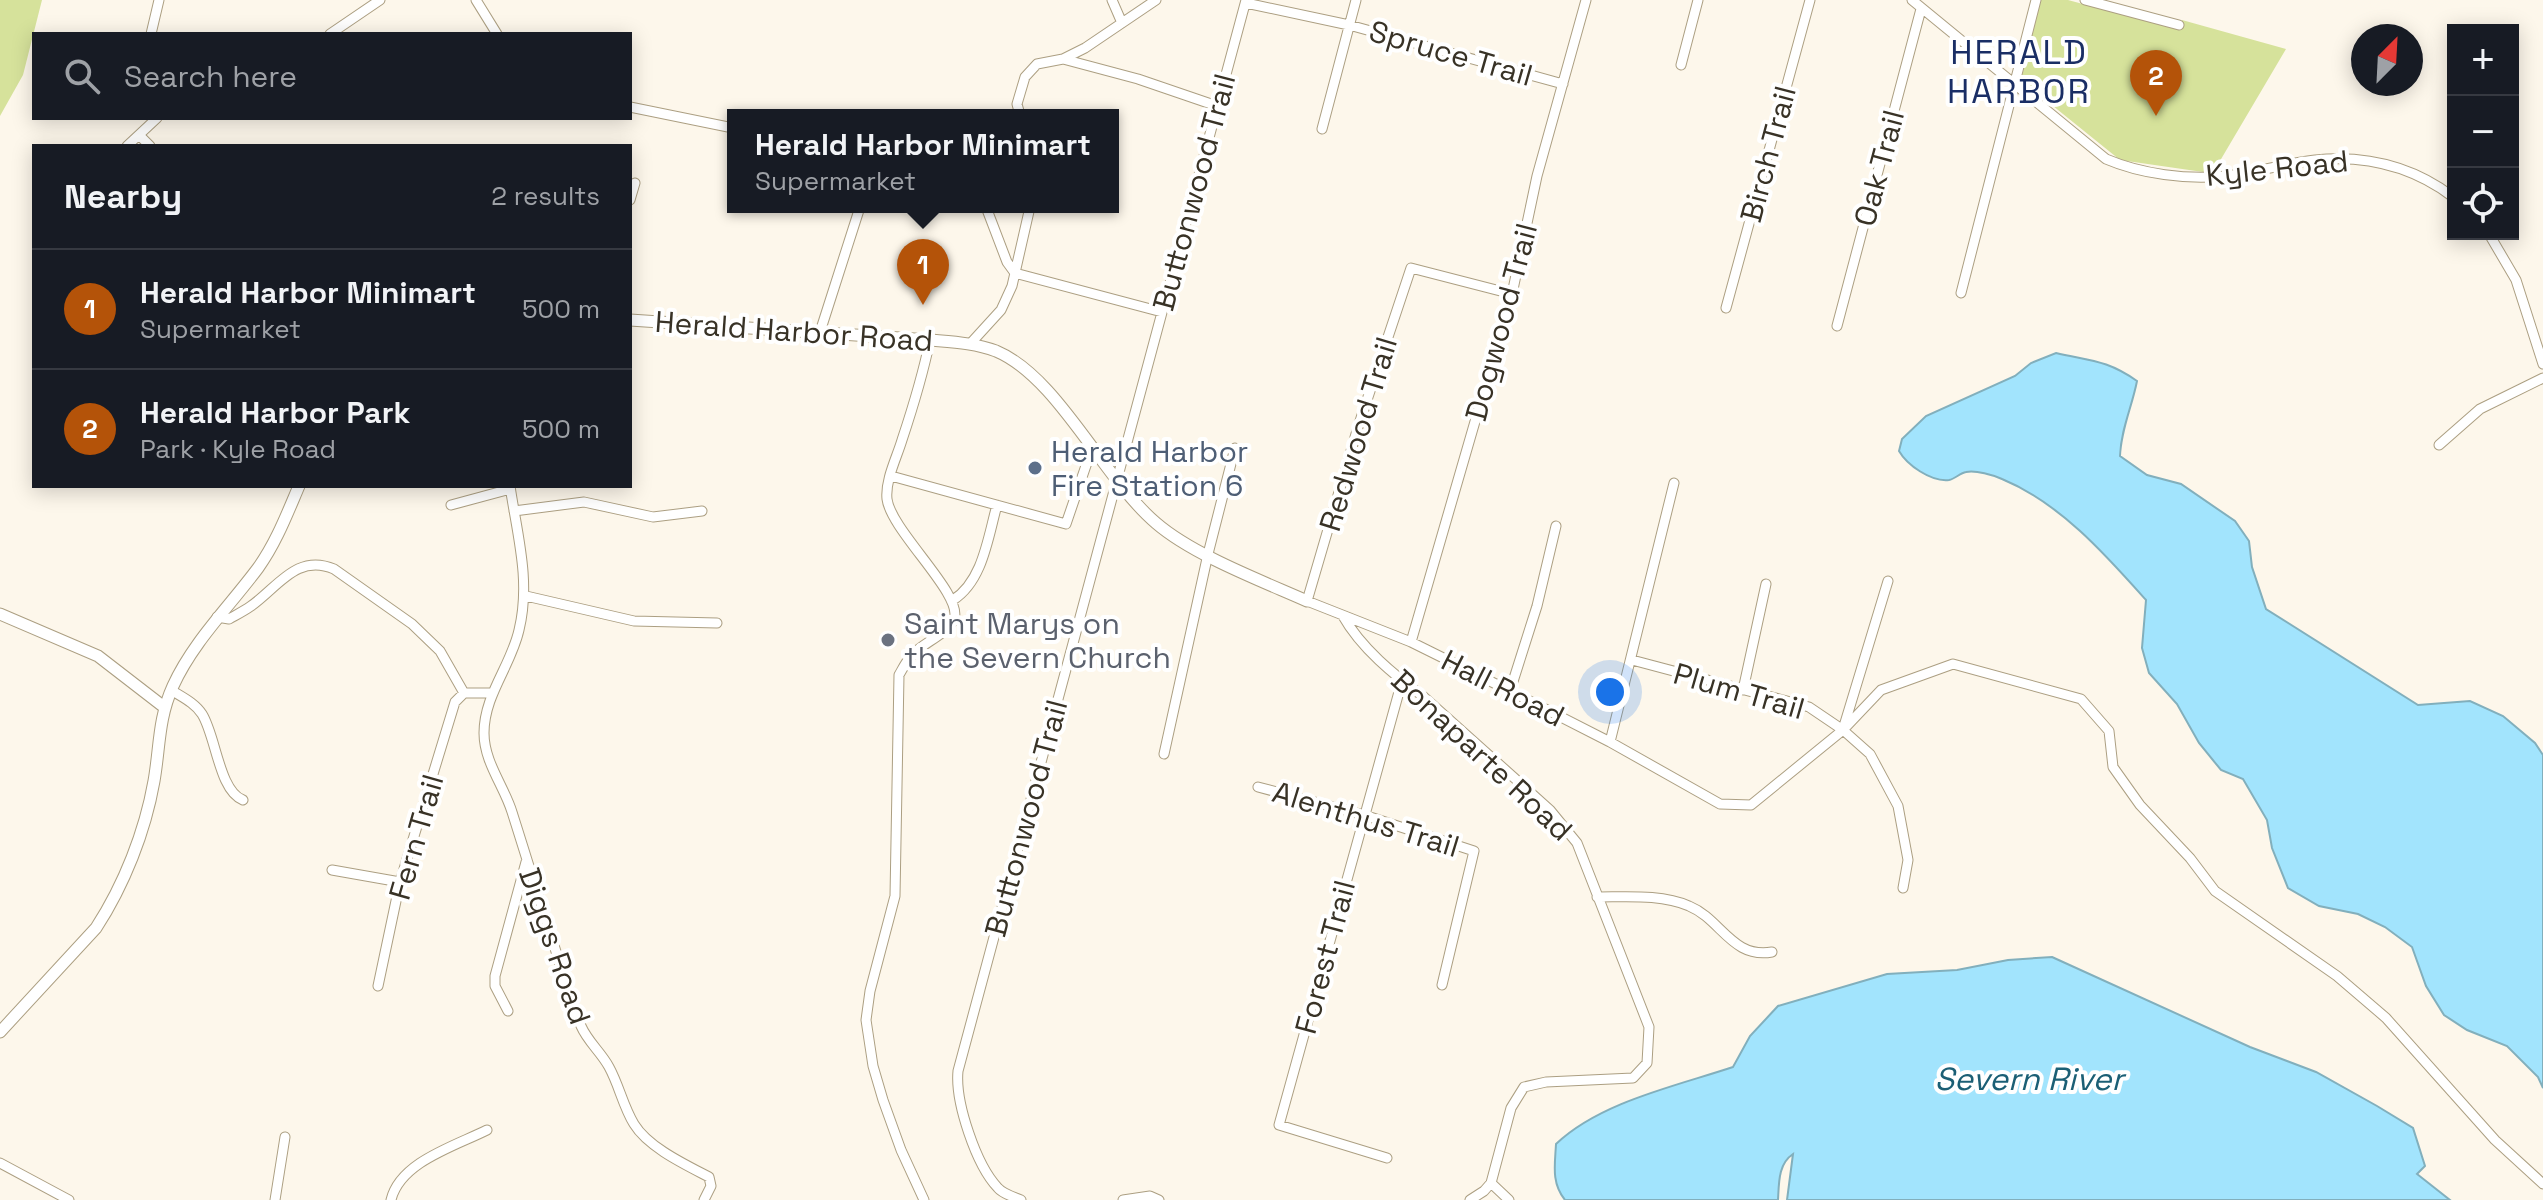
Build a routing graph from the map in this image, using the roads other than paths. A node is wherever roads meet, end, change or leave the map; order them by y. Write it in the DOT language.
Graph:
graph roads {
  1 [pos="159,0"];
  2 [pos="380,0"];
  3 [pos="476,0"];
  4 [pos="1112,0"];
  5 [pos="1356,0"];
  6 [pos="1586,0"];
  7 [pos="1698,0"];
  8 [pos="1810,0"];
  9 [pos="1912,0"];
  10 [pos="2036,0"];
  11 [pos="2085,0"];
  12 [pos="1153,1"];
  13 [pos="1246,2"];
  14 [pos="1921,9"];
  15 [pos="1122,23"];
  16 [pos="1349,25"];
  17 [pos="2179,25"];
  18 [pos="151,32"];
  19 [pos="333,32"];
  20 [pos="496,32"];
  21 [pos="1063,59"];
  22 [pos="1681,65"];
  23 [pos="1563,84"];
  24 [pos="2013,84"];
  25 [pos="1217,106"];
  26 [pos="632,107"];
  27 [pos="1018,109"];
  28 [pos="155,120"];
  29 [pos="727,127"];
  30 [pos="1322,129"];
  31 [pos="139,135"];
  32 [pos="129,144"];
  33 [pos="148,144"];
  34 [pos="635,183"];
  35 [pos="632,193"];
  36 [pos="2447,193"];
  37 [pos="858,213"];
  38 [pos="988,213"];
  39 [pos="1029,213"];
  40 [pos="2493,240"];
  41 [pos="1015,273"];
  42 [pos="1961,293"];
  43 [pos="1512,294"];
  44 [pos="1726,308"];
  45 [pos="1162,312"];
  46 [pos="632,320"];
  47 [pos="1837,326"];
  48 [pos="820,332"];
  49 [pos="930,340"];
  50 [pos="964,343"];
  51 [pos="2543,364"];
  52 [pos="2543,378"];
  53 [pos="2439,445"];
  54 [pos="1092,448"];
  55 [pos="1235,448"];
  56 [pos="891,476"];
  57 [pos="1116,480"];
  58 [pos="1674,483"];
  59 [pos="298,488"];
  60 [pos="510,488"];
  61 [pos="451,505"];
  62 [pos="997,505"];
  63 [pos="514,511"];
  64 [pos="702,511"];
  65 [pos="1556,526"];
  66 [pos="1208,554"];
  67 [pos="1888,581"];
  68 [pos="1766,584"];
  69 [pos="526,596"];
  70 [pos="953,600"];
  71 [pos="1307,601"];
  72 [pos="0,614"];
  73 [pos="1343,616"];
  74 [pos="217,617"];
  75 [pos="717,623"];
  76 [pos="1411,642"];
  77 [pos="1632,660"];
  78 [pos="1402,681"];
  79 [pos="171,690"];
  80 [pos="1743,690"];
  81 [pos="1510,691"];
  82 [pos="464,693"];
  83 [pos="492,693"];
  84 [pos="164,707"];
  85 [pos="1843,730"];
  86 [pos="1610,742"];
  87 [pos="1164,754"];
  88 [pos="1258,787"];
  89 [pos="243,800"];
  90 [pos="1364,815"];
  91 [pos="526,861"];
  92 [pos="332,870"];
  93 [pos="400,882"];
  94 [pos="1903,888"];
  95 [pos="1597,897"];
  96 [pos="1772,952"];
  97 [pos="1442,985"];
  98 [pos="378,986"];
  99 [pos="508,1011"];
  100 [pos="0,1032"];
  101 [pos="487,1130"];
  102 [pos="285,1137"];
  103 [pos="1387,1158"];
  104 [pos="0,1163"];
  105 [pos="1491,1183"];
  106 [pos="2543,1184"];
  107 [pos="69,1200"];
  108 [pos="275,1200"];
  109 [pos="391,1200"];
  110 [pos="704,1200"];
  111 [pos="924,1200"];
  112 [pos="1021,1200"];
  113 [pos="1123,1200"];
  114 [pos="1159,1200"];
  115 [pos="1470,1200"];
  116 [pos="1509,1200"];
  1 -- 18 [label="street"];
  2 -- 19 [label="street"];
  3 -- 20 [label="street"];
  4 -- 15 [label="street"];
  5 -- 16 [label="street"];
  6 -- 23 [label="street, Dogwood Trail"];
  7 -- 22 [label="street"];
  8 -- 44 [label="street, Birch Trail"];
  9 -- 14 [label="street, Kyle Road"];
  10 -- 24 [label="street"];
  11 -- 17 [label="street"];
  12 -- 15 [label="street"];
  13 -- 16 [label="street, Spruce Trail"];
  13 -- 25 [label="street, Buttonwood Trail"];
  14 -- 24 [label="street, Kyle Road"];
  14 -- 47 [label="street, Oak Trail"];
  15 -- 21 [label="street"];
  16 -- 23 [label="street, Spruce Trail"];
  16 -- 30 [label="street"];
  21 -- 25 [label="street"];
  21 -- 27 [label="street"];
  23 -- 43 [label="street, Dogwood Trail"];
  24 -- 36 [label="street, Kyle Road"];
  24 -- 42 [label="street"];
  25 -- 45 [label="street, Buttonwood Trail"];
  26 -- 29 [label="street"];
  28 -- 31 [label="street"];
  31 -- 32 [label="street"];
  31 -- 33 [label="street"];
  34 -- 35 [label="street"];
  37 -- 48 [label="street"];
  38 -- 41 [label="street"];
  39 -- 41 [label="street"];
  40 -- 51 [label="street"];
  41 -- 45 [label="street"];
  41 -- 50 [label="street"];
  43 -- 71 [label="street, Redwood Trail"];
  43 -- 76 [label="street, Dogwood Trail"];
  45 -- 57 [label="street, Buttonwood Trail"];
  46 -- 48 [label="street, Herald Harbor Road"];
  48 -- 49 [label="street, Herald Harbor Road"];
  49 -- 50 [label="street, Herald Harbor Road"];
  49 -- 56 [label="street"];
  50 -- 54 [label="street, Hall Road"];
  52 -- 53 [label="street"];
  54 -- 57 [label="street, Hall Road"];
  54 -- 62 [label="street"];
  55 -- 66 [label="street"];
  56 -- 62 [label="street"];
  56 -- 70 [label="street"];
  57 -- 66 [label="street, Hall Road"];
  57 -- 112 [label="street, Buttonwood Trail"];
  58 -- 77 [label="street"];
  59 -- 74 [label="street"];
  60 -- 61 [label="street"];
  60 -- 63 [label="street"];
  62 -- 70 [label="street"];
  63 -- 64 [label="street"];
  63 -- 69 [label="street"];
  65 -- 81 [label="street"];
  66 -- 71 [label="street, Hall Road"];
  66 -- 87 [label="street"];
  67 -- 85 [label="street"];
  68 -- 80 [label="street"];
  69 -- 75 [label="street"];
  69 -- 83 [label="street, Diggs Road"];
  70 -- 111 [label="street"];
  71 -- 73 [label="street, Hall Road"];
  72 -- 84 [label="street"];
  73 -- 76 [label="street, Hall Road"];
  73 -- 78 [label="street, Bonaparte Road"];
  74 -- 79 [label="street"];
  74 -- 82 [label="street"];
  76 -- 81 [label="street, Hall Road"];
  77 -- 80 [label="street, Plum Trail"];
  77 -- 86 [label="street"];
  78 -- 90 [label="street, Forest Trail"];
  78 -- 95 [label="street, Bonaparte Road"];
  79 -- 84 [label="street"];
  79 -- 89 [label="street"];
  80 -- 85 [label="street, Plum Trail"];
  81 -- 86 [label="street, Hall Road"];
  82 -- 83 [label="street"];
  82 -- 93 [label="street, Fern Trail"];
  83 -- 91 [label="street, Diggs Road"];
  84 -- 100 [label="street"];
  85 -- 86 [label="street, Hall Road"];
  85 -- 94 [label="street, Plum Trail"];
  85 -- 106 [label="street, Hall Road"];
  88 -- 90 [label="street, Alenthus Trail"];
  90 -- 97 [label="street, Alenthus Trail"];
  90 -- 103 [label="street, Forest Trail"];
  91 -- 99 [label="street"];
  91 -- 110 [label="street, Diggs Road"];
  92 -- 93 [label="street"];
  93 -- 98 [label="street, Fern Trail"];
  95 -- 96 [label="street"];
  95 -- 105 [label="street, Bonaparte Road"];
  101 -- 109 [label="street"];
  102 -- 108 [label="street"];
  104 -- 107 [label="street"];
  105 -- 115 [label="street"];
  105 -- 116 [label="street"];
  113 -- 114 [label="street"];
}
